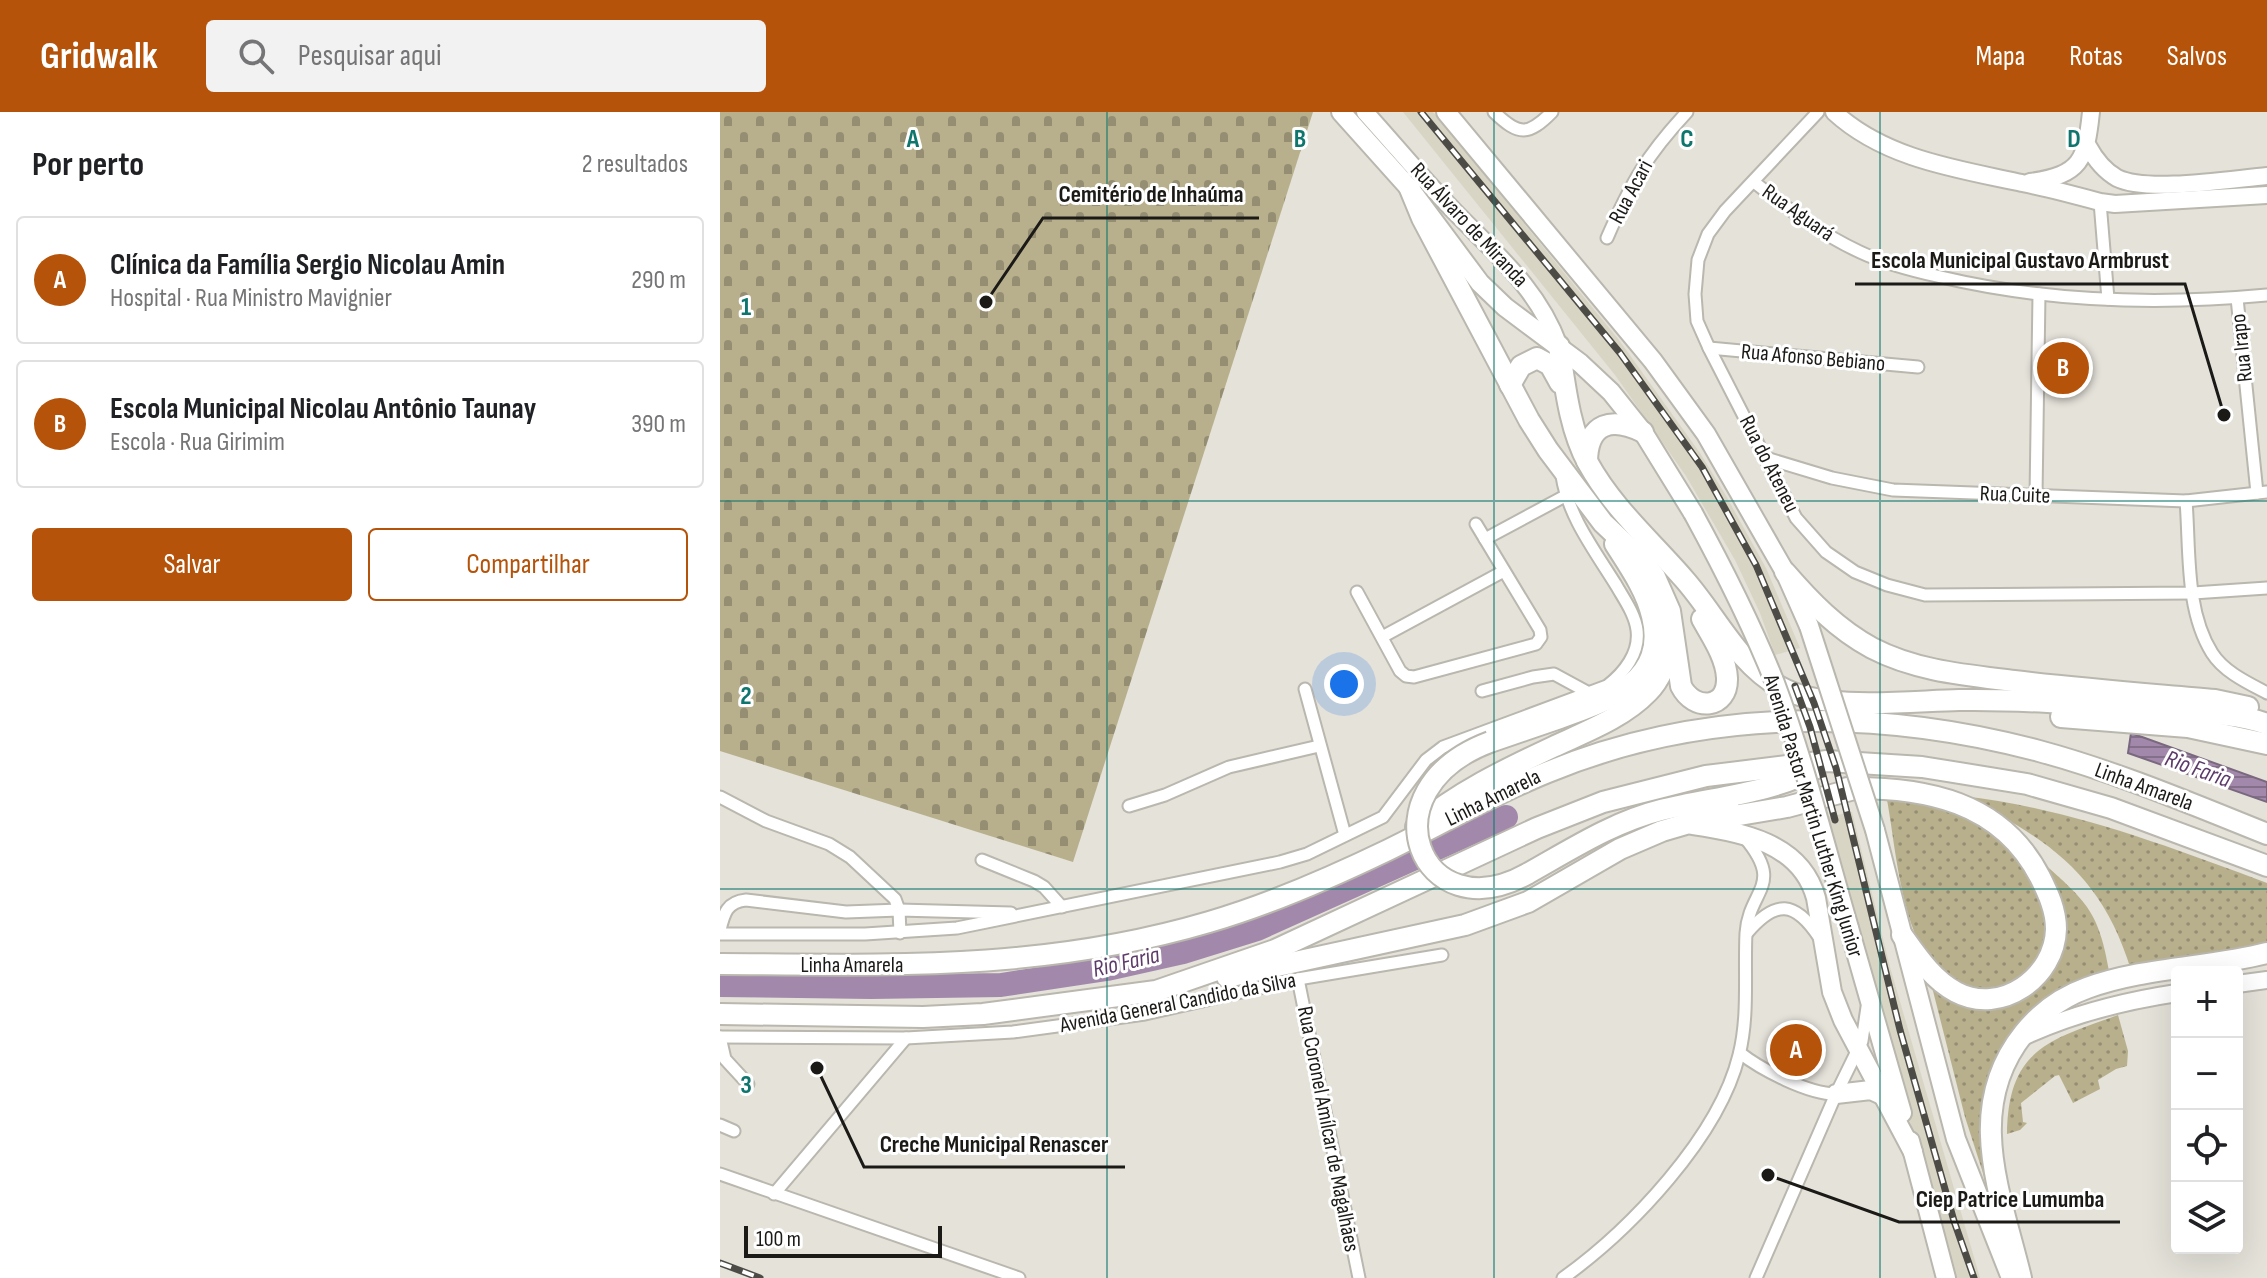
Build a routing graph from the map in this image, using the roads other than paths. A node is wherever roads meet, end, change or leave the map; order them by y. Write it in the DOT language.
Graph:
graph roads {
  1 [pos="1341,112"];
  2 [pos="1365,112"];
  3 [pos="1446,112"];
  4 [pos="1494,112"];
  5 [pos="1552,112"];
  6 [pos="1687,112"];
  7 [pos="1818,112"];
  8 [pos="1834,112"];
  9 [pos="2091,112"];
  10 [pos="2088,146"];
  11 [pos="2267,176"];
  12 [pos="1754,182"];
  13 [pos="2024,183"];
  14 [pos="1410,189"];
  15 [pos="2267,195"];
  16 [pos="2100,202"];
  17 [pos="1607,238"];
  18 [pos="2039,294"];
  19 [pos="2267,295"];
  20 [pos="2237,298"];
  21 [pos="2108,299"];
  22 [pos="1559,346"];
  23 [pos="1709,348"];
  24 [pos="1918,367"];
  25 [pos="1510,385"];
  26 [pos="1567,397"];
  27 [pos="1643,432"];
  28 [pos="1766,458"];
  29 [pos="1587,461"];
  30 [pos="1561,470"];
  31 [pos="2262,493"];
  32 [pos="1565,496"];
  33 [pos="2036,496"];
  34 [pos="2186,501"];
  35 [pos="1603,523"];
  36 [pos="1476,524"];
  37 [pos="1485,539"];
  38 [pos="1665,558"];
  39 [pos="1504,571"];
  40 [pos="1785,572"];
  41 [pos="2267,588"];
  42 [pos="1357,592"];
  43 [pos="2193,593"];
  44 [pos="1674,632"];
  45 [pos="1382,637"];
  46 [pos="1305,689"];
  47 [pos="1482,691"];
  48 [pos="1589,693"];
  49 [pos="2267,693"];
  50 [pos="2267,712"];
  51 [pos="1815,720"];
  52 [pos="2267,724"];
  53 [pos="2267,744"];
  54 [pos="1319,746"];
  55 [pos="1827,761"];
  56 [pos="720,797"];
  57 [pos="1129,806"];
  58 [pos="1682,815"];
  59 [pos="2267,834"];
  60 [pos="1345,835"];
  61 [pos="1743,836"];
  62 [pos="1388,850"];
  63 [pos="982,860"];
  64 [pos="2267,866"];
  65 [pos="1062,907"];
  66 [pos="899,910"];
  67 [pos="1030,914"];
  68 [pos="720,932"];
  69 [pos="900,933"];
  70 [pos="1746,934"];
  71 [pos="1902,935"];
  72 [pos="1822,941"];
  73 [pos="2265,953"];
  74 [pos="1442,955"];
  75 [pos="720,964"];
  76 [pos="1298,979"];
  77 [pos="2267,980"];
  78 [pos="2243,983"];
  79 [pos="1156,991"];
  80 [pos="2171,994"];
  81 [pos="1868,999"];
  82 [pos="720,1014"];
  83 [pos="720,1037"];
  84 [pos="906,1038"];
  85 [pos="2020,1039"];
  86 [pos="1858,1049"];
  87 [pos="1740,1053"];
  88 [pos="748,1084"];
  89 [pos="1836,1094"];
  90 [pos="1884,1096"];
  91 [pos="720,1125"];
  92 [pos="734,1131"];
  93 [pos="1913,1152"];
  94 [pos="720,1174"];
  95 [pos="774,1194"];
  96 [pos="1019,1278"];
  97 [pos="1359,1278"];
  98 [pos="1563,1278"];
  99 [pos="1756,1278"];
  100 [pos="1946,1278"];
  101 [pos="2011,1278"];
  102 [pos="2021,1278"];
  1 -- 14 [label="main road, Avenida Pastor Martin Luther King Junior"];
  2 -- 22 [label="main road, Rua Álvaro de Miranda"];
  3 -- 40 [label="main road"];
  4 -- 5 [label="street"];
  6 -- 17 [label="street, Rua Acari"];
  7 -- 12 [label="street, Rua do Ateneu"];
  8 -- 13 [label="main road"];
  9 -- 10 [label="main road"];
  10 -- 11 [label="main road"];
  10 -- 13 [label="main road"];
  12 -- 18 [label="street, Rua Aguará"];
  12 -- 23 [label="street, Rua do Ateneu"];
  13 -- 16 [label="main road"];
  14 -- 22 [label="main road, Avenida Pastor Martin Luther King Junior"];
  14 -- 25 [label="highway"];
  15 -- 16 [label="main road"];
  16 -- 21 [label="street"];
  18 -- 21 [label="street, Rua Aguará"];
  18 -- 33 [label="street"];
  19 -- 20 [label="street, Rua Aguará"];
  20 -- 21 [label="street, Rua Aguará"];
  20 -- 31 [label="street, Rua Irapo"];
  22 -- 26 [label="highway"];
  22 -- 27 [label="main road, Avenida Pastor Martin Luther King Junior"];
  23 -- 24 [label="street, Rua Afonso Bebiano"];
  23 -- 28 [label="street, Rua do Ateneu"];
  25 -- 26 [label="highway"];
  25 -- 30 [label="highway"];
  26 -- 29 [label="highway"];
  27 -- 29 [label="highway"];
  27 -- 81 [label="main road, Avenida Pastor Martin Luther King Junior, bridge"];
  28 -- 33 [label="street, Rua Cuite"];
  28 -- 43 [label="street, Rua do Ateneu"];
  29 -- 38 [label="highway"];
  30 -- 32 [label="street"];
  30 -- 35 [label="highway"];
  31 -- 34 [label="street, Rua Cuite"];
  32 -- 37 [label="street"];
  32 -- 48 [label="street"];
  33 -- 34 [label="street, Rua Cuite"];
  34 -- 43 [label="street"];
  35 -- 44 [label="highway"];
  35 -- 58 [label="highway, bridge"];
  36 -- 37 [label="street"];
  37 -- 39 [label="street"];
  38 -- 44 [label="highway"];
  38 -- 52 [label="highway"];
  39 -- 45 [label="street"];
  39 -- 45 [label="street"];
  40 -- 50 [label="highway"];
  40 -- 71 [label="main road, bridge"];
  41 -- 43 [label="street, Rua do Ateneu"];
  42 -- 45 [label="street"];
  43 -- 49 [label="street"];
  44 -- 62 [label="highway"];
  46 -- 54 [label="street"];
  47 -- 48 [label="street"];
  48 -- 60 [label="street"];
  51 -- 53 [label="highway"];
  51 -- 59 [label="highway, Linha Amarela"];
  51 -- 62 [label="highway, Linha Amarela"];
  54 -- 57 [label="street"];
  54 -- 60 [label="street"];
  55 -- 58 [label="highway"];
  55 -- 64 [label="highway, Linha Amarela"];
  55 -- 79 [label="highway, Linha Amarela"];
  56 -- 66 [label="street"];
  58 -- 61 [label="main road"];
  58 -- 71 [label="highway"];
  58 -- 79 [label="highway"];
  60 -- 65 [label="street"];
  61 -- 70 [label="street"];
  61 -- 72 [label="main road"];
  62 -- 75 [label="highway, Linha Amarela"];
  63 -- 65 [label="street"];
  65 -- 67 [label="street"];
  66 -- 67 [label="street"];
  66 -- 68 [label="street"];
  66 -- 69 [label="street"];
  67 -- 69 [label="street"];
  68 -- 69 [label="street"];
  70 -- 72 [label="street"];
  70 -- 87 [label="street"];
  71 -- 101 [label="main road"];
  72 -- 86 [label="main road"];
  73 -- 85 [label="highway"];
  74 -- 76 [label="street, Avenida General Candido da Silva"];
  76 -- 84 [label="street, Avenida General Candido da Silva"];
  76 -- 97 [label="street, Rua Coronel Amílcar de Magalhães"];
  77 -- 78 [label="main road"];
  79 -- 82 [label="highway, Linha Amarela"];
  80 -- 85 [label="main road"];
  81 -- 86 [label="street"];
  81 -- 93 [label="main road, Avenida Pastor Martin Luther King Junior"];
  83 -- 84 [label="street, Avenida General Candido da Silva"];
  83 -- 88 [label="street"];
  84 -- 95 [label="street"];
  85 -- 102 [label="highway"];
  86 -- 89 [label="street"];
  86 -- 90 [label="main road"];
  87 -- 89 [label="street"];
  87 -- 98 [label="street"];
  89 -- 90 [label="main road"];
  89 -- 99 [label="street"];
  90 -- 93 [label="main road"];
  91 -- 92 [label="street"];
  93 -- 100 [label="main road, Avenida Pastor Martin Luther King Junior"];
  94 -- 95 [label="street"];
  95 -- 96 [label="street"];
}
